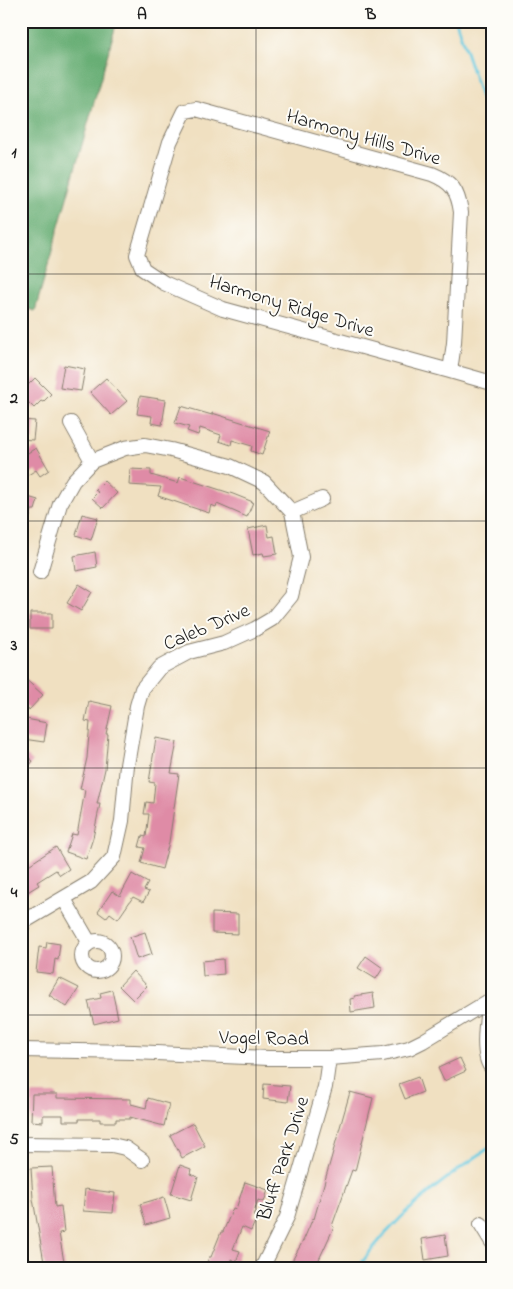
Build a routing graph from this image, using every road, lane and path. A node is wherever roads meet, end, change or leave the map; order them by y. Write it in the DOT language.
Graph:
graph roads {
  1 [pos="185,111"];
  2 [pos="450,371"];
  3 [pos="492,383"];
  4 [pos="71,423"];
  5 [pos="92,461"];
  6 [pos="322,499"];
  7 [pos="292,512"];
  8 [pos="40,572"];
  9 [pos="64,899"];
  10 [pos="21,928"];
  11 [pos="89,942"];
  12 [pos="490,1000"];
  13 [pos="21,1050"];
  14 [pos="329,1058"];
  15 [pos="492,1068"];
  16 [pos="21,1144"];
  17 [pos="142,1160"];
  18 [pos="481,1224"];
  19 [pos="492,1242"];
  20 [pos="21,1260"];
  21 [pos="23,1268"];
  22 [pos="262,1268"];
  1 -- 2 [label="street, Harmony Hills Drive"];
  1 -- 2 [label="street, Harmony Ridge Drive"];
  2 -- 3 [label="street"];
  4 -- 5 [label="street"];
  5 -- 7 [label="street"];
  5 -- 8 [label="street"];
  6 -- 7 [label="street"];
  7 -- 9 [label="street, Caleb Drive"];
  9 -- 10 [label="street, Caleb Drive"];
  9 -- 11 [label="street"];
  12 -- 14 [label="street, Vogel Road"];
  12 -- 15 [label="street"];
  13 -- 14 [label="street, Vogel Road"];
  14 -- 22 [label="street, Bluff Park Drive"];
  16 -- 17 [label="street"];
  18 -- 19 [label="street"];
  20 -- 21 [label="street"];
}
